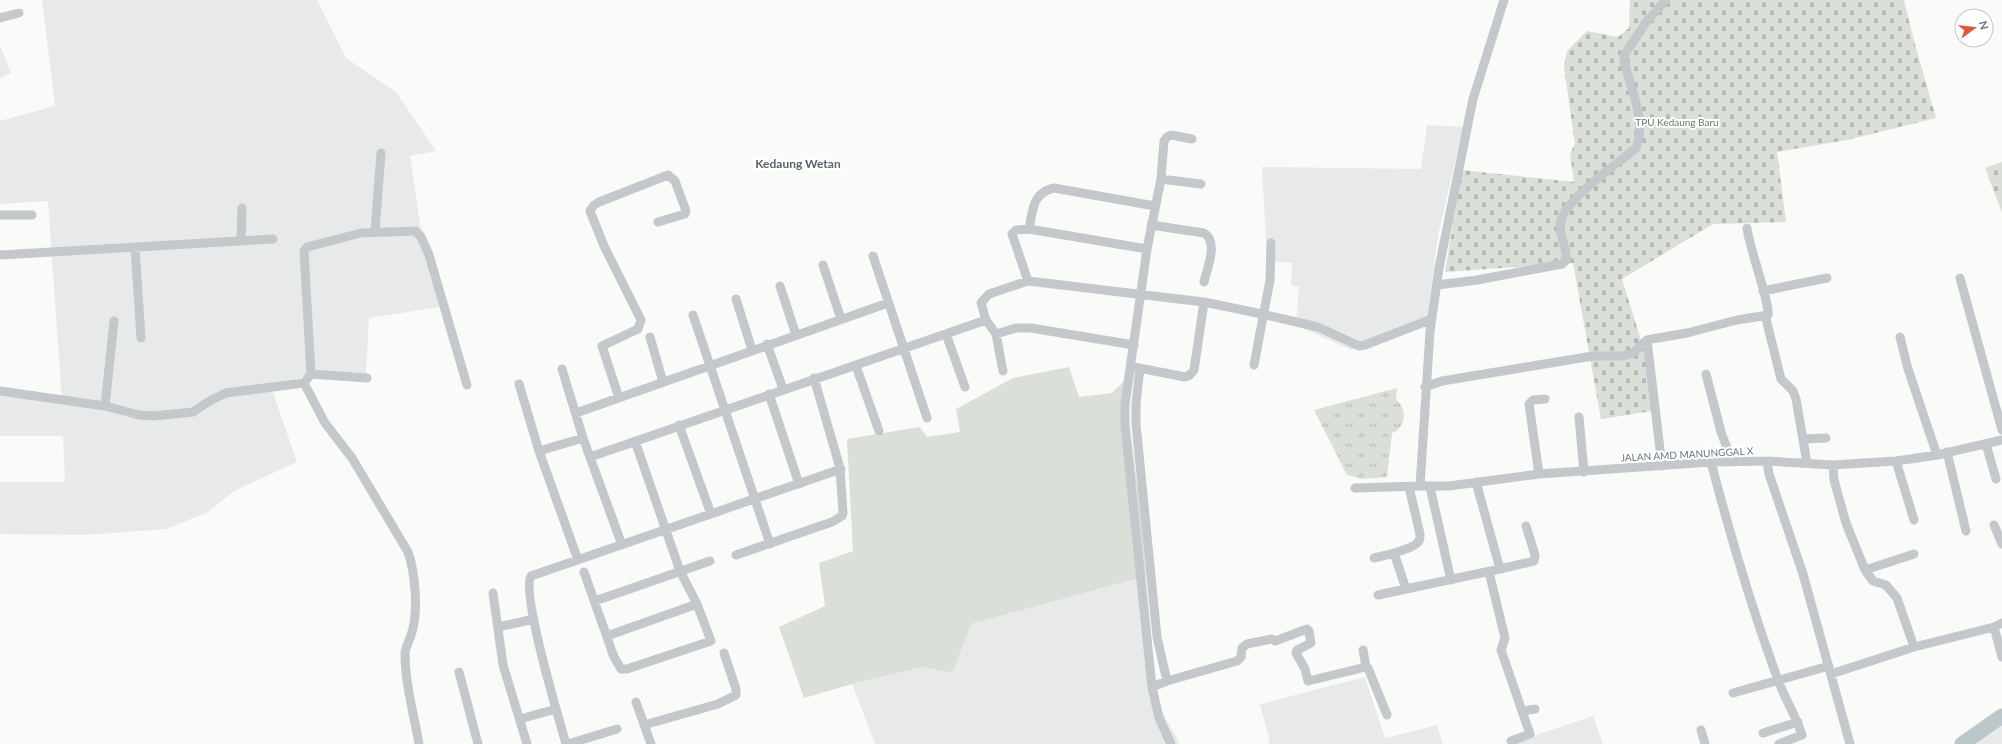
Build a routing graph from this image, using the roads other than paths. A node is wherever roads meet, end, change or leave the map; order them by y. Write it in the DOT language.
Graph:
graph roads {
  1 [pos="1504,0"];
  2 [pos="1666,0"];
  3 [pos="19,13"];
  4 [pos="0,18"];
  5 [pos="1192,139"];
  6 [pos="381,153"];
  7 [pos="1161,179"];
  8 [pos="1201,184"];
  9 [pos="1155,206"];
  10 [pos="242,208"];
  11 [pos="0,215"];
  12 [pos="32,215"];
  13 [pos="658,222"];
  14 [pos="1151,225"];
  15 [pos="1747,228"];
  16 [pos="1029,229"];
  17 [pos="375,231"];
  18 [pos="273,239"];
  19 [pos="241,241"];
  20 [pos="1271,243"];
  21 [pos="135,247"];
  22 [pos="1147,249"];
  23 [pos="0,255"];
  24 [pos="873,256"];
  25 [pos="823,265"];
  26 [pos="1827,278"];
  27 [pos="1960,278"];
  28 [pos="1028,281"];
  29 [pos="1204,282"];
  30 [pos="1437,285"];
  31 [pos="780,286"];
  32 [pos="1763,292"];
  33 [pos="1141,294"];
  34 [pos="736,299"];
  35 [pos="1204,302"];
  36 [pos="888,303"];
  37 [pos="1262,314"];
  38 [pos="694,315"];
  39 [pos="1765,316"];
  40 [pos="1432,318"];
  41 [pos="841,319"];
  42 [pos="986,320"];
  43 [pos="114,321"];
  44 [pos="946,334"];
  45 [pos="996,334"];
  46 [pos="796,335"];
  47 [pos="1900,336"];
  48 [pos="650,337"];
  49 [pos="140,338"];
  50 [pos="1647,340"];
  51 [pos="768,344"];
  52 [pos="1134,345"];
  53 [pos="752,350"];
  54 [pos="902,350"];
  55 [pos="1254,365"];
  56 [pos="856,366"];
  57 [pos="710,367"];
  58 [pos="1135,368"];
  59 [pos="562,369"];
  60 [pos="1003,372"];
  61 [pos="311,374"];
  62 [pos="1706,374"];
  63 [pos="367,378"];
  64 [pos="814,378"];
  65 [pos="664,382"];
  66 [pos="304,383"];
  67 [pos="519,384"];
  68 [pos="467,385"];
  69 [pos="965,387"];
  70 [pos="1425,387"];
  71 [pos="783,389"];
  72 [pos="0,391"];
  73 [pos="769,394"];
  74 [pos="619,398"];
  75 [pos="1545,399"];
  76 [pos="105,406"];
  77 [pos="725,409"];
  78 [pos="576,413"];
  79 [pos="1579,417"];
  80 [pos="926,418"];
  81 [pos="679,425"];
  82 [pos="2002,430"];
  83 [pos="879,431"];
  84 [pos="583,438"];
  85 [pos="1826,438"];
  86 [pos="1803,439"];
  87 [pos="2002,440"];
  88 [pos="634,441"];
  89 [pos="1986,444"];
  90 [pos="539,451"];
  91 [pos="1947,452"];
  92 [pos="1937,455"];
  93 [pos="590,457"];
  94 [pos="1732,461"];
  95 [pos="1767,461"];
  96 [pos="1896,461"];
  97 [pos="1711,462"];
  98 [pos="1807,463"];
  99 [pos="1833,465"];
  100 [pos="1662,466"];
  101 [pos="840,469"];
  102 [pos="1584,472"];
  103 [pos="1539,474"];
  104 [pos="1996,479"];
  105 [pos="1476,482"];
  106 [pos="799,484"];
  107 [pos="1420,486"];
  108 [pos="1430,486"];
  109 [pos="1409,487"];
  110 [pos="1355,488"];
  111 [pos="755,499"];
  112 [pos="710,514"];
  113 [pos="1914,520"];
  114 [pos="1994,525"];
  115 [pos="1526,526"];
  116 [pos="666,530"];
  117 [pos="1966,532"];
  118 [pos="770,544"];
  119 [pos="2002,544"];
  120 [pos="622,545"];
  121 [pos="1394,553"];
  122 [pos="1914,554"];
  123 [pos="736,555"];
  124 [pos="1374,558"];
  125 [pos="578,560"];
  126 [pos="710,561"];
  127 [pos="1500,570"];
  128 [pos="1865,570"];
  129 [pos="680,571"];
  130 [pos="584,572"];
  131 [pos="1489,572"];
  132 [pos="1451,580"];
  133 [pos="1406,589"];
  134 [pos="493,593"];
  135 [pos="1378,595"];
  136 [pos="595,601"];
  137 [pos="696,604"];
  138 [pos="534,619"];
  139 [pos="1998,625"];
  140 [pos="498,627"];
  141 [pos="607,636"];
  142 [pos="1914,647"];
  143 [pos="1363,650"];
  144 [pos="724,653"];
  145 [pos="2002,657"];
  146 [pos="1366,667"];
  147 [pos="1830,670"];
  148 [pos="459,672"];
  149 [pos="1167,681"];
  150 [pos="1779,682"];
  151 [pos="1152,687"];
  152 [pos="1733,693"];
  153 [pos="636,702"];
  154 [pos="556,709"];
  155 [pos="1536,709"];
  156 [pos="1522,711"];
  157 [pos="1387,715"];
  158 [pos="520,719"];
  159 [pos="1798,722"];
  160 [pos="644,725"];
  161 [pos="617,729"];
  162 [pos="1701,730"];
  163 [pos="1763,733"];
  164 [pos="1511,741"];
  165 [pos="419,744"];
  166 [pos="478,744"];
  167 [pos="527,744"];
  168 [pos="567,744"];
  169 [pos="651,744"];
  170 [pos="1171,744"];
  171 [pos="1705,744"];
  172 [pos="1779,744"];
  173 [pos="1850,744"];
  1 -- 30 [label="street"];
  2 -- 30 [label="street"];
  3 -- 4 [label="street"];
  5 -- 7 [label="street"];
  6 -- 17 [label="street"];
  7 -- 8 [label="street"];
  7 -- 9 [label="street"];
  9 -- 14 [label="street"];
  9 -- 16 [label="street"];
  10 -- 19 [label="street"];
  11 -- 12 [label="street"];
  13 -- 74 [label="street"];
  14 -- 22 [label="street"];
  14 -- 29 [label="street"];
  15 -- 32 [label="street"];
  16 -- 22 [label="street"];
  16 -- 28 [label="street"];
  17 -- 61 [label="street"];
  17 -- 68 [label="street"];
  18 -- 19 [label="street"];
  19 -- 21 [label="street"];
  20 -- 37 [label="street"];
  21 -- 23 [label="street"];
  21 -- 49 [label="street"];
  22 -- 33 [label="street"];
  24 -- 36 [label="street"];
  25 -- 41 [label="street"];
  26 -- 32 [label="street"];
  27 -- 82 [label="street"];
  28 -- 33 [label="street"];
  28 -- 42 [label="street"];
  30 -- 40 [label="street"];
  31 -- 46 [label="street"];
  32 -- 39 [label="street"];
  33 -- 35 [label="street"];
  33 -- 52 [label="street"];
  34 -- 53 [label="street"];
  35 -- 37 [label="street"];
  35 -- 58 [label="street"];
  36 -- 41 [label="street"];
  36 -- 54 [label="street"];
  37 -- 40 [label="street"];
  37 -- 55 [label="street"];
  38 -- 57 [label="street"];
  39 -- 50 [label="street"];
  39 -- 86 [label="street"];
  40 -- 70 [label="street"];
  41 -- 46 [label="street"];
  42 -- 44 [label="street"];
  42 -- 45 [label="street"];
  43 -- 76 [label="street"];
  44 -- 54 [label="street"];
  44 -- 69 [label="street"];
  45 -- 52 [label="street"];
  45 -- 60 [label="street"];
  46 -- 51 [label="street"];
  47 -- 92 [label="street"];
  48 -- 65 [label="street"];
  50 -- 70 [label="street"];
  50 -- 100 [label="street"];
  51 -- 53 [label="street"];
  51 -- 71 [label="street"];
  52 -- 58 [label="street"];
  53 -- 57 [label="street"];
  54 -- 56 [label="street"];
  54 -- 80 [label="street"];
  56 -- 64 [label="street"];
  56 -- 83 [label="street"];
  57 -- 65 [label="street"];
  57 -- 77 [label="street"];
  58 -- 149 [label="street"];
  58 -- 151 [label="street"];
  59 -- 78 [label="street"];
  61 -- 63 [label="street"];
  61 -- 66 [label="street"];
  62 -- 94 [label="street"];
  64 -- 71 [label="street"];
  64 -- 101 [label="street"];
  65 -- 74 [label="street"];
  66 -- 76 [label="street"];
  66 -- 165 [label="street"];
  67 -- 90 [label="street"];
  70 -- 107 [label="street"];
  71 -- 73 [label="street"];
  72 -- 76 [label="street"];
  73 -- 77 [label="street"];
  73 -- 106 [label="street"];
  74 -- 78 [label="street"];
  75 -- 103 [label="street"];
  77 -- 81 [label="street"];
  77 -- 111 [label="street"];
  78 -- 84 [label="street"];
  79 -- 102 [label="street"];
  81 -- 88 [label="street"];
  81 -- 112 [label="street"];
  84 -- 90 [label="street"];
  84 -- 93 [label="street"];
  85 -- 86 [label="street"];
  86 -- 98 [label="street"];
  87 -- 89 [label="street, JALAN AMD MANUNGGAL X"];
  88 -- 93 [label="street"];
  88 -- 116 [label="street"];
  89 -- 91 [label="street, JALAN AMD MANUNGGAL X"];
  89 -- 104 [label="street"];
  90 -- 125 [label="street"];
  91 -- 92 [label="street, JALAN AMD MANUNGGAL X"];
  91 -- 117 [label="street"];
  92 -- 96 [label="street, JALAN AMD MANUNGGAL X"];
  93 -- 120 [label="street"];
  94 -- 95 [label="street, JALAN AMD MANUNGGAL X"];
  94 -- 97 [label="street, JALAN AMD MANUNGGAL X"];
  95 -- 98 [label="street, JALAN AMD MANUNGGAL X"];
  95 -- 147 [label="street"];
  96 -- 99 [label="street, JALAN AMD MANUNGGAL X"];
  96 -- 113 [label="street"];
  97 -- 100 [label="street, JALAN AMD MANUNGGAL X"];
  97 -- 150 [label="street"];
  98 -- 99 [label="street, JALAN AMD MANUNGGAL X"];
  99 -- 128 [label="street"];
  100 -- 102 [label="street, JALAN AMD MANUNGGAL X"];
  101 -- 106 [label="street"];
  101 -- 118 [label="street"];
  102 -- 103 [label="street, JALAN AMD MANUNGGAL X"];
  103 -- 105 [label="street, JALAN AMD MANUNGGAL X"];
  105 -- 108 [label="street, JALAN AMD MANUNGGAL X"];
  105 -- 127 [label="street"];
  106 -- 111 [label="street"];
  107 -- 108 [label="street, JALAN AMD MANUNGGAL X"];
  107 -- 109 [label="street, JALAN AMD MANUNGGAL X"];
  108 -- 132 [label="street"];
  109 -- 110 [label="street, JALAN AMD MANUNGGAL X"];
  109 -- 121 [label="street"];
  111 -- 112 [label="street"];
  111 -- 118 [label="street"];
  112 -- 116 [label="street"];
  114 -- 119 [label="street"];
  115 -- 127 [label="street"];
  116 -- 120 [label="street"];
  116 -- 129 [label="street"];
  118 -- 123 [label="street"];
  120 -- 125 [label="street"];
  121 -- 124 [label="street"];
  121 -- 133 [label="street"];
  122 -- 128 [label="street"];
  125 -- 138 [label="street"];
  126 -- 129 [label="street"];
  127 -- 131 [label="street"];
  128 -- 142 [label="street"];
  129 -- 136 [label="street"];
  129 -- 137 [label="street"];
  130 -- 136 [label="street"];
  131 -- 132 [label="street"];
  131 -- 156 [label="street"];
  132 -- 133 [label="street"];
  133 -- 135 [label="street"];
  134 -- 140 [label="street"];
  136 -- 141 [label="street"];
  137 -- 141 [label="street"];
  137 -- 141 [label="street"];
  138 -- 140 [label="street"];
  138 -- 154 [label="street"];
  139 -- 142 [label="street"];
  139 -- 145 [label="street"];
  140 -- 158 [label="street"];
  142 -- 147 [label="street"];
  143 -- 146 [label="street"];
  144 -- 160 [label="street"];
  146 -- 149 [label="street"];
  146 -- 157 [label="street"];
  147 -- 150 [label="street"];
  147 -- 173 [label="street"];
  148 -- 166 [label="street"];
  149 -- 151 [label="street"];
  150 -- 152 [label="street"];
  150 -- 159 [label="street"];
  151 -- 170 [label="street"];
  153 -- 160 [label="street"];
  154 -- 158 [label="street"];
  154 -- 168 [label="street"];
  155 -- 156 [label="street"];
  156 -- 164 [label="street"];
  158 -- 167 [label="street"];
  159 -- 163 [label="street"];
  159 -- 172 [label="street"];
  160 -- 169 [label="street"];
  161 -- 168 [label="street"];
  162 -- 171 [label="street"];
}
